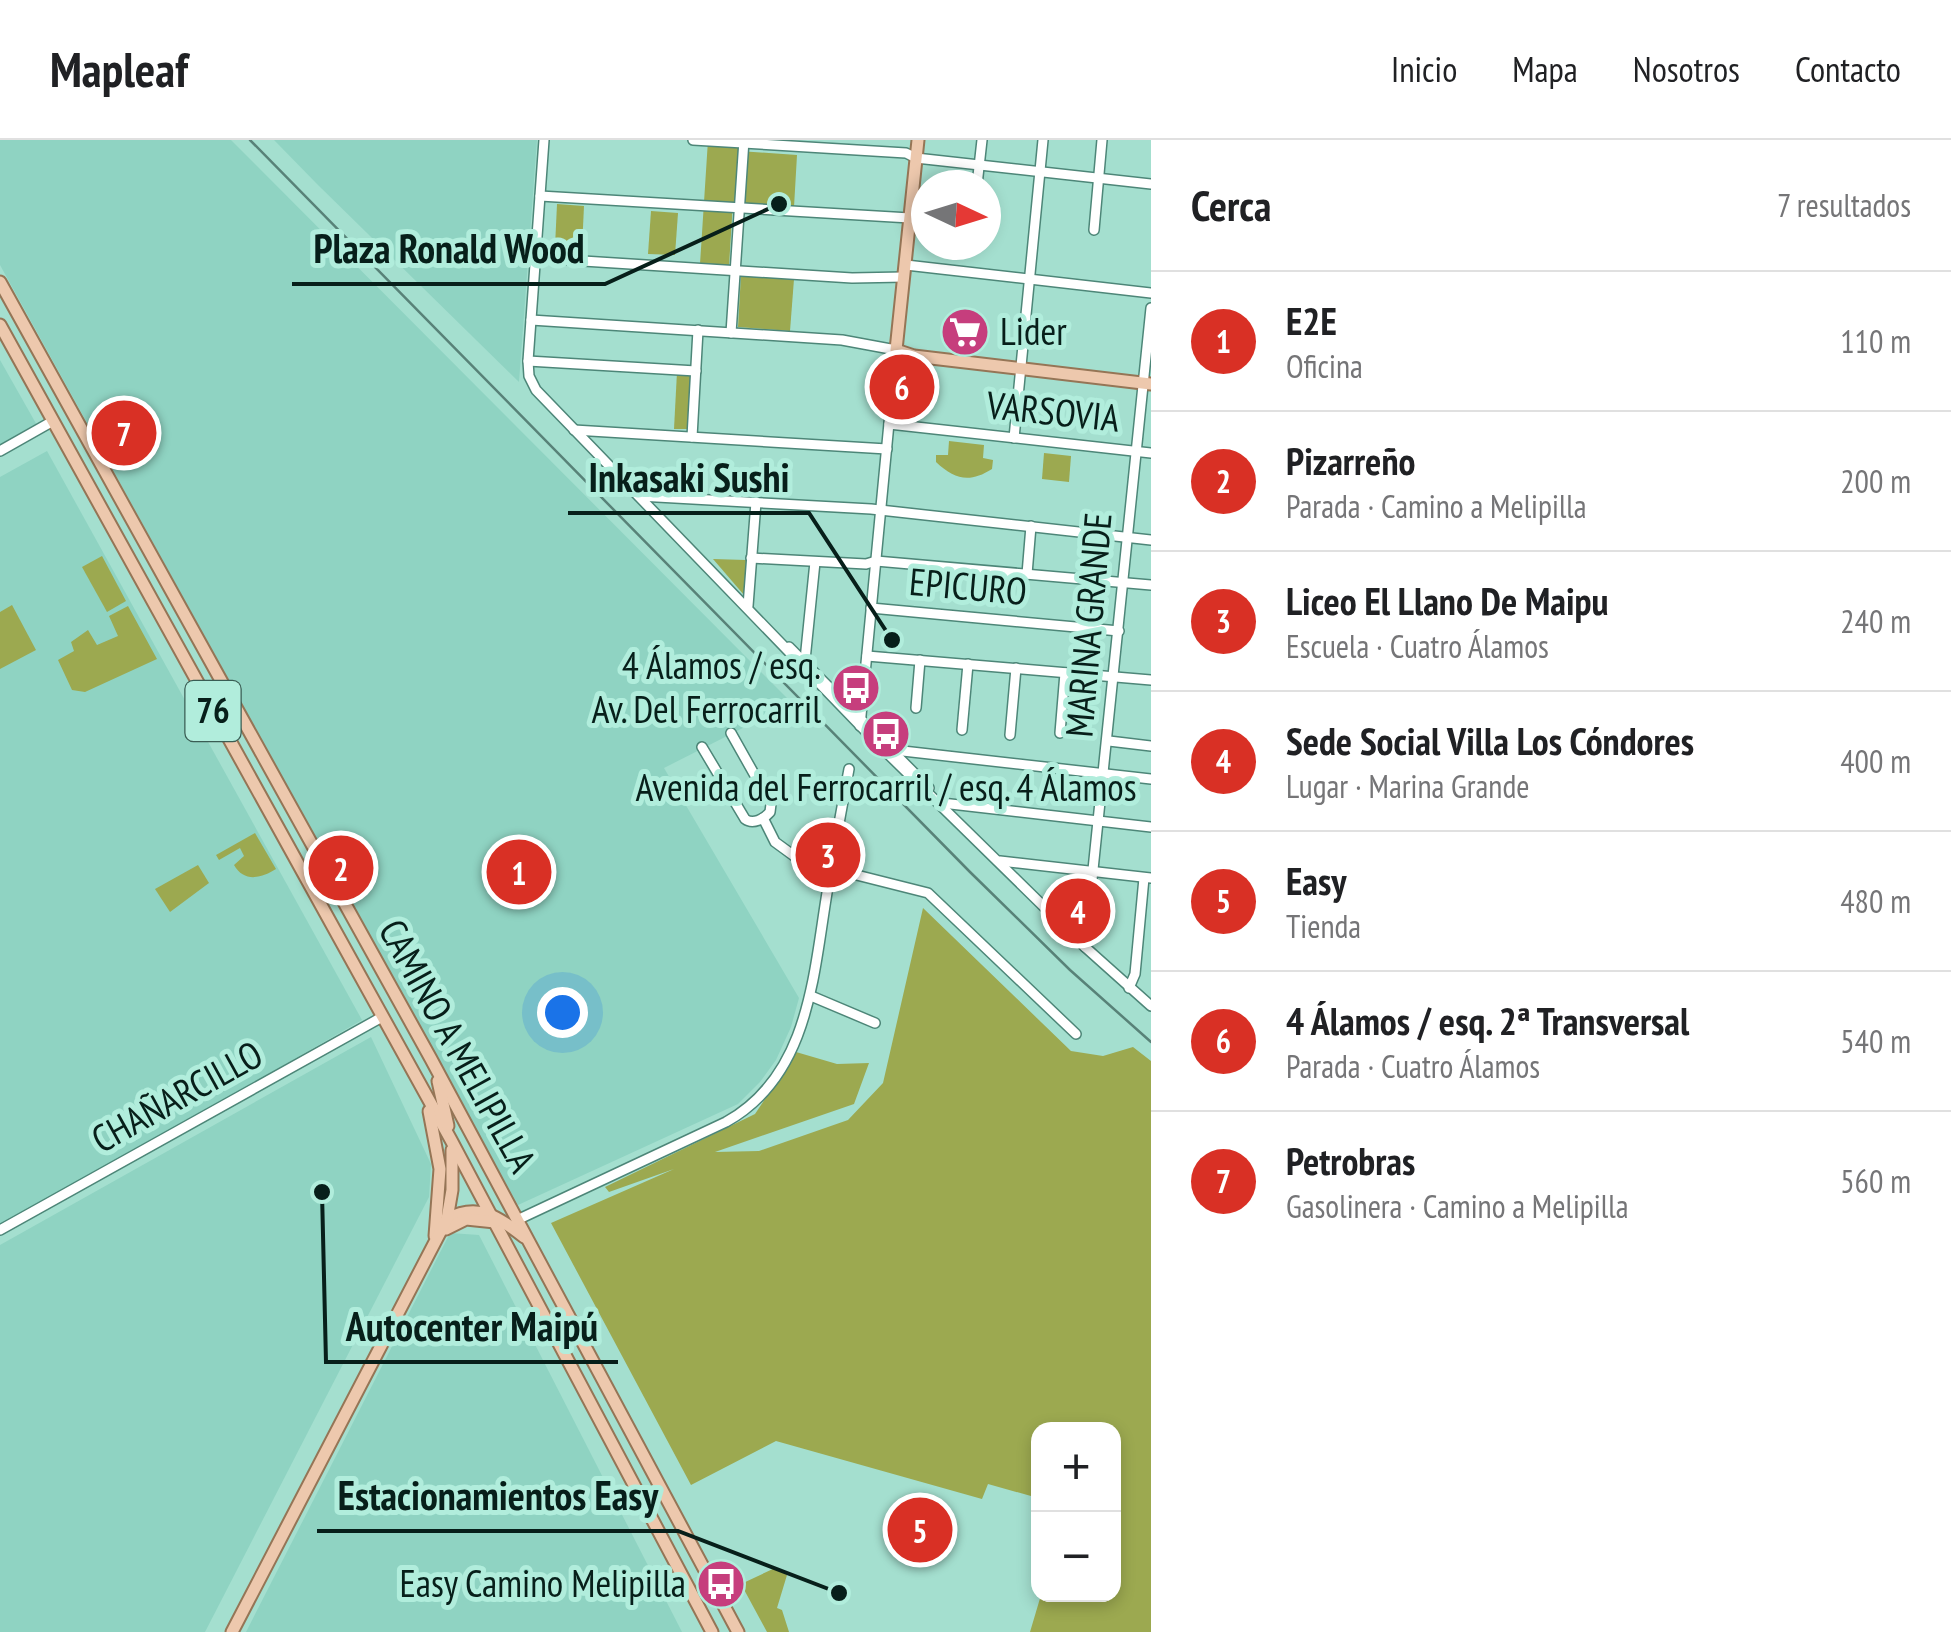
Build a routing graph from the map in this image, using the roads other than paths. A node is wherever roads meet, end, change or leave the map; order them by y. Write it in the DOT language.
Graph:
graph roads {
  1 [pos="544,140"];
  2 [pos="692,140"];
  3 [pos="918,140"];
  4 [pos="982,140"];
  5 [pos="1044,140"];
  6 [pos="1102,140"];
  7 [pos="744,142"];
  8 [pos="916,158"];
  9 [pos="979,165"];
  10 [pos="978,170"];
  11 [pos="1040,172"];
  12 [pos="1098,178"];
  13 [pos="1151,184"];
  14 [pos="540,196"];
  15 [pos="739,208"];
  16 [pos="910,218"];
  17 [pos="1094,230"];
  18 [pos="536,258"];
  19 [pos="735,271"];
  20 [pos="905,271"];
  21 [pos="1030,279"];
  22 [pos="0,282"];
  23 [pos="1151,293"];
  24 [pos="1151,308"];
  25 [pos="531,320"];
  26 [pos="0,325"];
  27 [pos="698,330"];
  28 [pos="731,333"];
  29 [pos="896,350"];
  30 [pos="528,361"];
  31 [pos="1022,369"];
  32 [pos="696,371"];
  33 [pos="1147,383"];
  34 [pos="52,422"];
  35 [pos="889,424"];
  36 [pos="574,430"];
  37 [pos="692,437"];
  38 [pos="1014,438"];
  39 [pos="887,449"];
  40 [pos="0,451"];
  41 [pos="1136,451"];
  42 [pos="1151,453"];
  43 [pos="639,496"];
  44 [pos="756,502"];
  45 [pos="881,511"];
  46 [pos="1031,526"];
  47 [pos="1127,536"];
  48 [pos="1151,540"];
  49 [pos="751,558"];
  50 [pos="876,561"];
  51 [pos="815,562"];
  52 [pos="1026,574"];
  53 [pos="1124,583"];
  54 [pos="1151,585"];
  55 [pos="748,606"];
  56 [pos="872,608"];
  57 [pos="1119,631"];
  58 [pos="784,644"];
  59 [pos="206,654"];
  60 [pos="867,656"];
  61 [pos="805,660"];
  62 [pos="920,660"];
  63 [pos="186,664"];
  64 [pos="968,664"];
  65 [pos="1016,668"];
  66 [pos="1065,672"];
  67 [pos="1114,677"];
  68 [pos="1151,680"];
  69 [pos="916,708"];
  70 [pos="860,721"];
  71 [pos="962,730"];
  72 [pos="731,732"];
  73 [pos="1060,732"];
  74 [pos="1010,735"];
  75 [pos="1109,740"];
  76 [pos="1151,746"];
  77 [pos="702,747"];
  78 [pos="894,750"];
  79 [pos="849,769"];
  80 [pos="1106,774"];
  81 [pos="1151,779"];
  82 [pos="939,802"];
  83 [pos="762,818"];
  84 [pos="1100,821"];
  85 [pos="1151,826"];
  86 [pos="1000,862"];
  87 [pos="831,870"];
  88 [pos="1094,872"];
  89 [pos="1148,878"];
  90 [pos="1085,947"];
  91 [pos="1129,988"];
  92 [pos="811,996"];
  93 [pos="1151,1006"];
  94 [pos="382,1017"];
  95 [pos="875,1024"];
  96 [pos="1076,1034"];
  97 [pos="431,1059"];
  98 [pos="427,1097"];
  99 [pos="451,1140"];
  100 [pos="447,1218"];
  101 [pos="492,1218"];
  102 [pos="517,1220"];
  103 [pos="0,1230"];
  104 [pos="439,1235"];
  105 [pos="528,1240"];
  106 [pos="432,1250"];
  107 [pos="564,1309"];
  108 [pos="544,1320"];
  109 [pos="727,1612"];
  110 [pos="710,1628"];
  111 [pos="232,1632"];
  112 [pos="738,1632"];
  1 -- 14 [label="street"];
  2 -- 7 [label="street"];
  3 -- 8 [label="main road"];
  4 -- 9 [label="street"];
  5 -- 11 [label="street"];
  6 -- 12 [label="street"];
  7 -- 8 [label="street"];
  7 -- 15 [label="street"];
  8 -- 9 [label="street"];
  8 -- 16 [label="main road"];
  9 -- 10 [label="street"];
  9 -- 11 [label="street"];
  11 -- 12 [label="street"];
  11 -- 21 [label="street"];
  12 -- 13 [label="street"];
  12 -- 17 [label="street"];
  14 -- 15 [label="street"];
  14 -- 18 [label="street"];
  15 -- 16 [label="street"];
  15 -- 19 [label="street"];
  16 -- 20 [label="main road"];
  18 -- 19 [label="street"];
  18 -- 25 [label="street"];
  19 -- 20 [label="street"];
  19 -- 28 [label="street"];
  20 -- 21 [label="street"];
  20 -- 29 [label="main road"];
  21 -- 23 [label="street"];
  21 -- 31 [label="street"];
  22 -- 59 [label="main road, CAMINO A MELIPILLA / 76"];
  24 -- 33 [label="street, MARINA GRANDE"];
  25 -- 27 [label="street"];
  25 -- 30 [label="street"];
  26 -- 34 [label="main road, CAMINO A MELIPILLA / 76"];
  27 -- 28 [label="street"];
  27 -- 32 [label="street"];
  28 -- 29 [label="street"];
  29 -- 31 [label="main road"];
  29 -- 35 [label="street"];
  30 -- 32 [label="street"];
  30 -- 36 [label="street"];
  31 -- 33 [label="main road"];
  31 -- 38 [label="street"];
  32 -- 37 [label="street"];
  33 -- 41 [label="street, MARINA GRANDE"];
  34 -- 40 [label="street"];
  34 -- 63 [label="main road, CAMINO A MELIPILLA / 76"];
  35 -- 38 [label="street, VARSOVIA"];
  35 -- 39 [label="street"];
  36 -- 37 [label="street"];
  36 -- 43 [label="street"];
  37 -- 39 [label="street"];
  38 -- 41 [label="street, VARSOVIA"];
  39 -- 45 [label="street"];
  41 -- 42 [label="street, VARSOVIA"];
  41 -- 47 [label="street, MARINA GRANDE"];
  43 -- 44 [label="street"];
  43 -- 55 [label="street"];
  44 -- 45 [label="street"];
  44 -- 49 [label="street"];
  45 -- 46 [label="street"];
  45 -- 50 [label="street"];
  46 -- 47 [label="street"];
  46 -- 52 [label="street"];
  47 -- 48 [label="street"];
  47 -- 53 [label="street, MARINA GRANDE"];
  49 -- 51 [label="street"];
  49 -- 55 [label="street"];
  50 -- 51 [label="street"];
  50 -- 52 [label="street"];
  50 -- 56 [label="street"];
  51 -- 61 [label="street"];
  52 -- 53 [label="street"];
  53 -- 54 [label="street"];
  53 -- 57 [label="street, MARINA GRANDE"];
  55 -- 58 [label="street"];
  56 -- 57 [label="street, EPICURO"];
  56 -- 60 [label="street"];
  57 -- 67 [label="street, MARINA GRANDE"];
  58 -- 61 [label="street"];
  58 -- 70 [label="street"];
  59 -- 63 [label="main road"];
  59 -- 97 [label="main road, CAMINO A MELIPILLA / 76"];
  60 -- 62 [label="street"];
  60 -- 70 [label="street"];
  61 -- 70 [label="street"];
  62 -- 64 [label="street"];
  62 -- 69 [label="street"];
  63 -- 94 [label="main road, CAMINO A MELIPILLA / 76"];
  64 -- 65 [label="street"];
  64 -- 71 [label="street"];
  65 -- 66 [label="street"];
  65 -- 74 [label="street"];
  66 -- 67 [label="street"];
  66 -- 73 [label="street"];
  67 -- 68 [label="street"];
  67 -- 75 [label="street, MARINA GRANDE"];
  70 -- 78 [label="street"];
  70 -- 82 [label="street"];
  72 -- 83 [label="street"];
  75 -- 76 [label="street"];
  75 -- 80 [label="street, MARINA GRANDE"];
  77 -- 83 [label="street"];
  78 -- 80 [label="street"];
  78 -- 82 [label="street"];
  79 -- 87 [label="street"];
  80 -- 81 [label="street"];
  80 -- 84 [label="street, MARINA GRANDE"];
  82 -- 84 [label="street"];
  82 -- 86 [label="street"];
  83 -- 87 [label="street"];
  84 -- 85 [label="street"];
  84 -- 88 [label="street, MARINA GRANDE"];
  86 -- 88 [label="street"];
  86 -- 90 [label="street"];
  87 -- 92 [label="street"];
  87 -- 96 [label="street"];
  88 -- 89 [label="street"];
  88 -- 90 [label="street, MARINA GRANDE"];
  89 -- 91 [label="street"];
  90 -- 91 [label="street"];
  91 -- 93 [label="street"];
  92 -- 95 [label="street"];
  92 -- 102 [label="street"];
  94 -- 98 [label="main road, CAMINO A MELIPILLA / 76"];
  94 -- 103 [label="street, CHAÑARCILLO"];
  97 -- 99 [label="main road"];
  97 -- 102 [label="main road, CAMINO A MELIPILLA / 76"];
  98 -- 99 [label="main road, CAMINO A MELIPILLA / 76"];
  98 -- 106 [label="main road"];
  99 -- 100 [label="main road"];
  99 -- 101 [label="main road, CAMINO A MELIPILLA / 76"];
  100 -- 101 [label="main road"];
  100 -- 104 [label="main road"];
  101 -- 104 [label="main road"];
  101 -- 105 [label="main road"];
  101 -- 108 [label="main road, CAMINO A MELIPILLA / 76"];
  102 -- 105 [label="main road, CAMINO A MELIPILLA / 76"];
  104 -- 106 [label="main road"];
  105 -- 107 [label="main road, CAMINO A MELIPILLA / 76"];
  106 -- 111 [label="main road"];
  107 -- 108 [label="main road"];
  107 -- 109 [label="main road, CAMINO A MELIPILLA / 76"];
  108 -- 110 [label="main road, CAMINO A MELIPILLA / 76"];
  109 -- 110 [label="main road"];
  109 -- 112 [label="main road, CAMINO A MELIPILLA / 76"];
}
